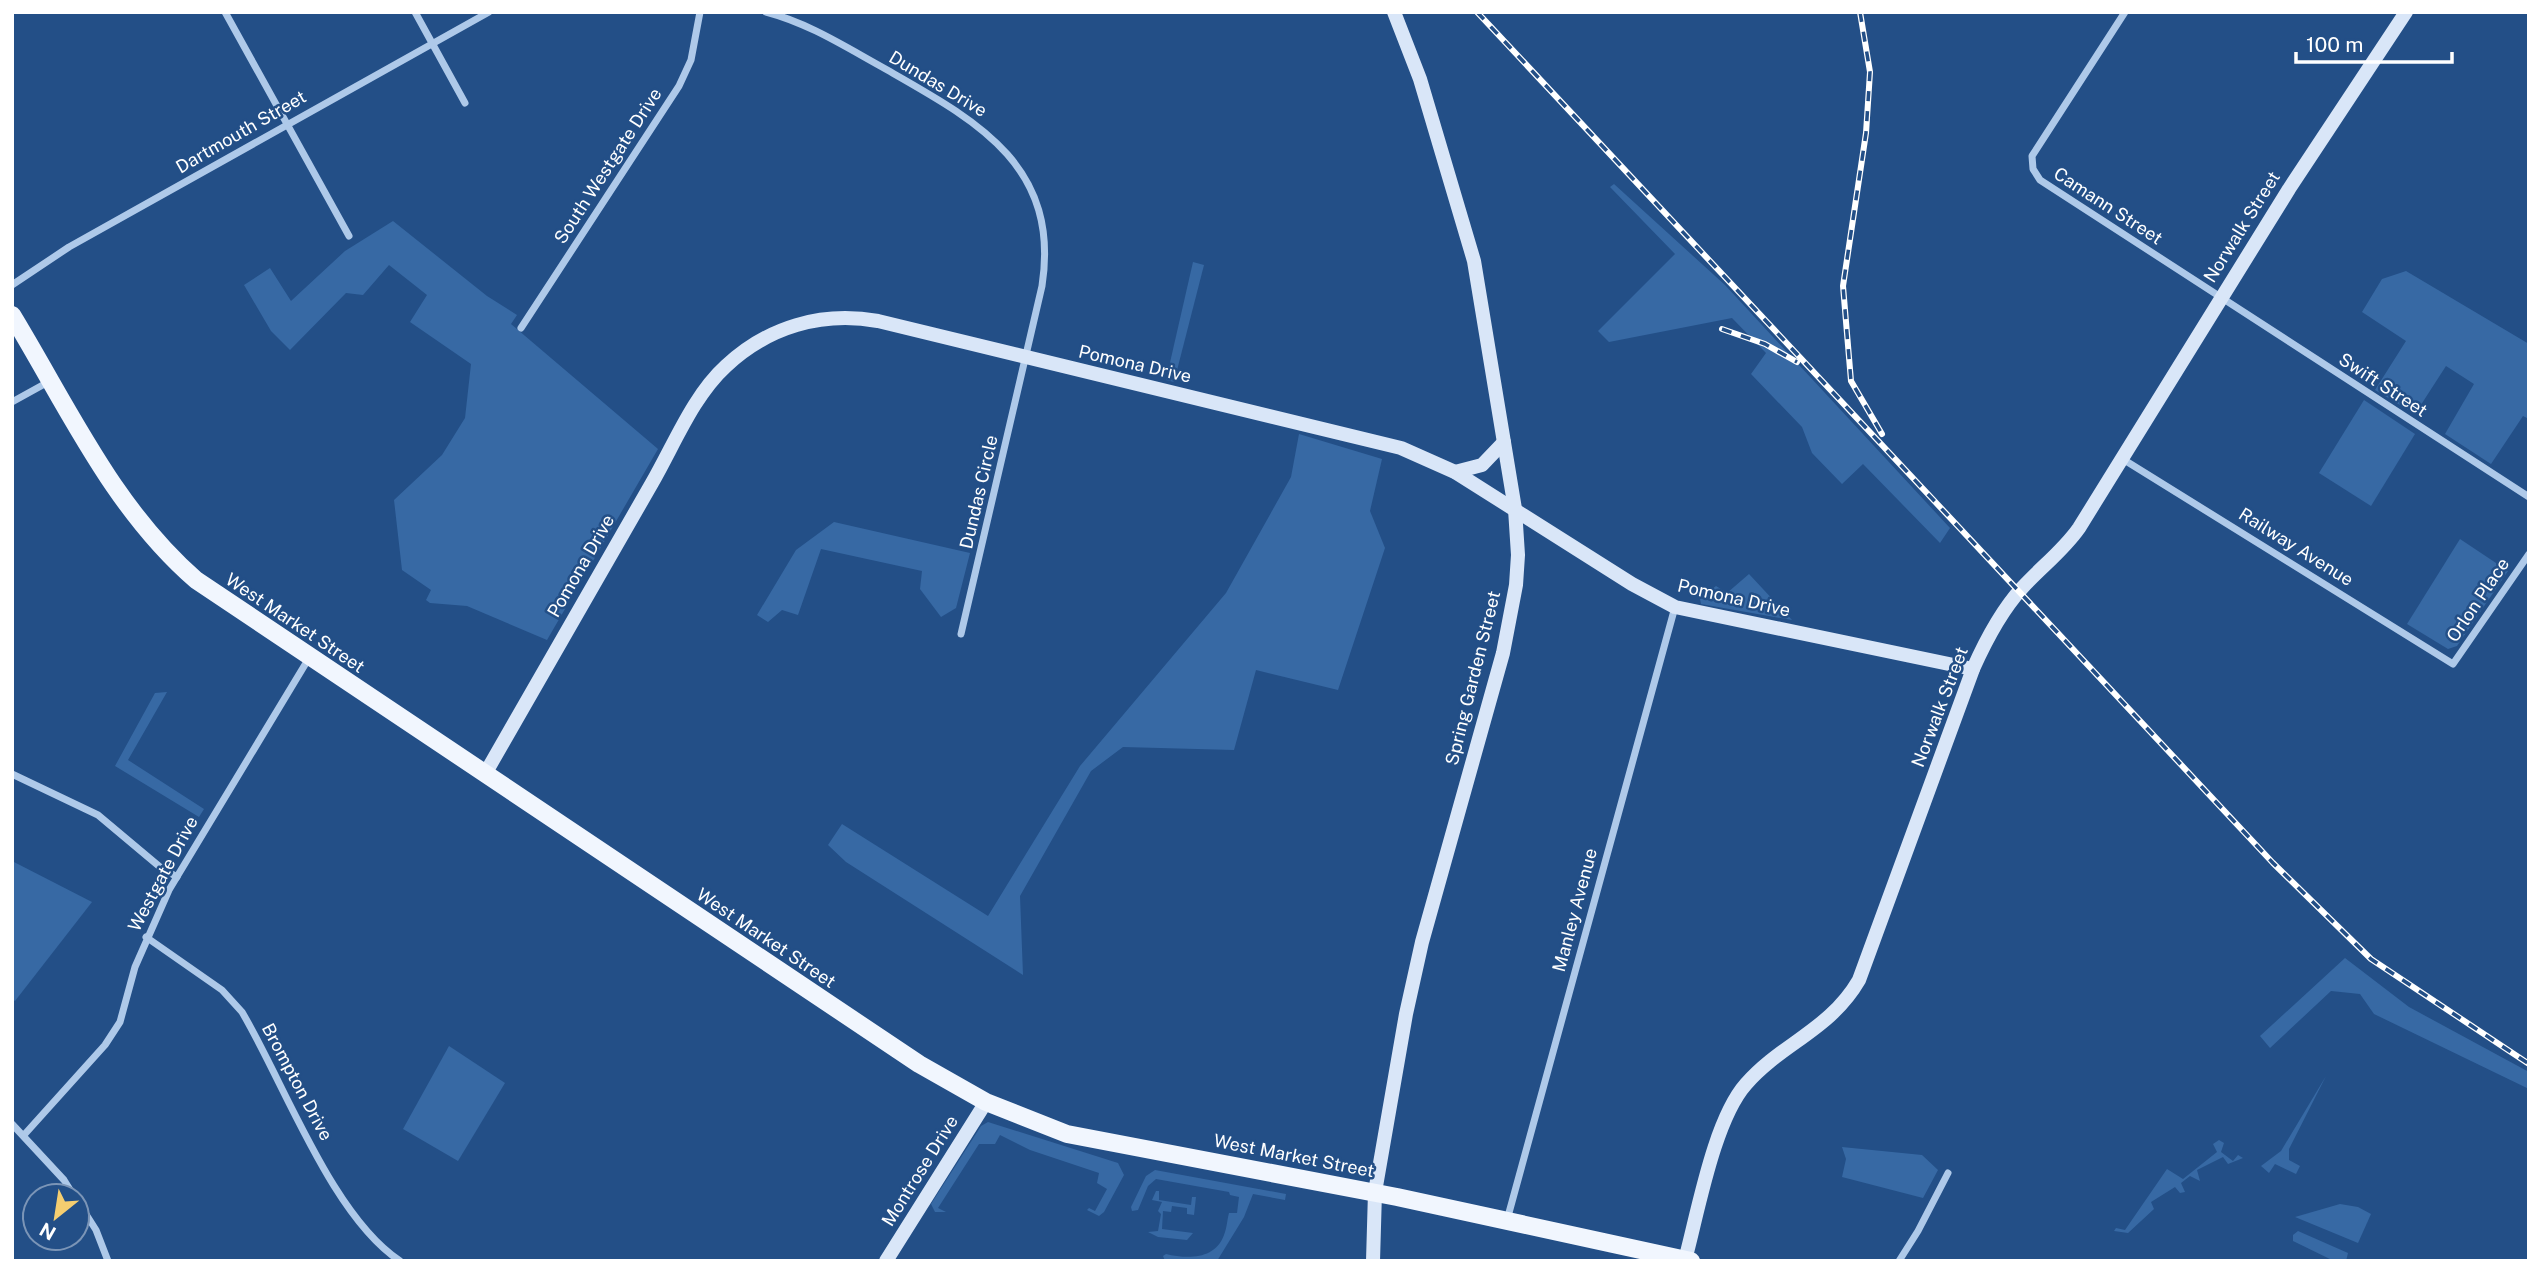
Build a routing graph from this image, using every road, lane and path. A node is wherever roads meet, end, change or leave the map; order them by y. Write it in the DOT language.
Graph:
graph roads {
  1 [pos="225,12"];
  2 [pos="415,12"];
  3 [pos="489,12"];
  4 [pos="700,12"];
  5 [pos="766,12"];
  6 [pos="1394,12"];
  7 [pos="2125,12"];
  8 [pos="2406,12"];
  9 [pos="432,44"];
  10 [pos="465,103"];
  11 [pos="287,123"];
  12 [pos="349,236"];
  13 [pos="12,285"];
  14 [pos="2219,298"];
  15 [pos="12,315"];
  16 [pos="522,328"];
  17 [pos="1025,358"];
  18 [pos="51,380"];
  19 [pos="12,402"];
  20 [pos="1504,442"];
  21 [pos="2121,457"];
  22 [pos="1455,472"];
  23 [pos="2529,498"];
  24 [pos="1515,509"];
  25 [pos="2529,554"];
  26 [pos="1675,607"];
  27 [pos="961,634"];
  28 [pos="309,658"];
  29 [pos="2453,664"];
  30 [pos="1973,669"];
  31 [pos="12,774"];
  32 [pos="485,774"];
  33 [pos="177,877"];
  34 [pos="146,937"];
  35 [pos="986,1102"];
  36 [pos="12,1124"];
  37 [pos="24,1135"];
  38 [pos="1948,1173"];
  39 [pos="63,1182"];
  40 [pos="1375,1192"];
  41 [pos="1507,1221"];
  42 [pos="91,1222"];
  43 [pos="105,1260"];
  44 [pos="1688,1260"];
  45 [pos="400,1261"];
  46 [pos="886,1261"];
  47 [pos="1373,1261"];
  48 [pos="1899,1261"];
  1 -- 11 [label="street"];
  2 -- 9 [label="street"];
  3 -- 9 [label="street, Dartmouth Street"];
  4 -- 16 [label="street, South Westgate Drive"];
  5 -- 17 [label="street, Dundas Drive"];
  6 -- 20 [label="street, Spring Garden Street"];
  7 -- 14 [label="street, Camann Street"];
  8 -- 14 [label="street, Norwalk Street"];
  9 -- 10 [label="street"];
  9 -- 11 [label="street, Dartmouth Street"];
  11 -- 12 [label="street"];
  11 -- 13 [label="street, Dartmouth Street"];
  14 -- 21 [label="street, Norwalk Street"];
  14 -- 23 [label="street, Swift Street"];
  15 -- 18 [label="main road, West Market Street"];
  17 -- 22 [label="street, Pomona Drive"];
  17 -- 27 [label="street, Dundas Circle"];
  17 -- 32 [label="street, Pomona Drive"];
  18 -- 19 [label="street"];
  18 -- 28 [label="main road, West Market Street"];
  20 -- 22 [label="street"];
  20 -- 24 [label="street, Spring Garden Street"];
  21 -- 29 [label="street, Railway Avenue"];
  21 -- 30 [label="street, Norwalk Street"];
  22 -- 24 [label="street, Pomona Drive"];
  24 -- 26 [label="street, Pomona Drive"];
  24 -- 40 [label="street, Spring Garden Street"];
  25 -- 29 [label="street, Orlon Place"];
  26 -- 30 [label="street, Pomona Drive"];
  26 -- 41 [label="street, Manley Avenue"];
  28 -- 32 [label="main road, West Market Street"];
  28 -- 33 [label="street, Westgate Drive"];
  30 -- 44 [label="street, Norwalk Street"];
  31 -- 33 [label="street"];
  32 -- 35 [label="main road, West Market Street"];
  33 -- 34 [label="street, Westgate Drive"];
  34 -- 37 [label="street, Westgate Drive"];
  34 -- 45 [label="street, Brompton Drive"];
  35 -- 40 [label="main road, West Market Street"];
  35 -- 46 [label="street, Montrose Drive"];
  36 -- 37 [label="street"];
  37 -- 39 [label="street"];
  38 -- 48 [label="street"];
  40 -- 41 [label="main road, West Market Street"];
  40 -- 47 [label="street, Spring Garden Street"];
  41 -- 44 [label="main road, West Market Street"];
  42 -- 43 [label="street"];
}
